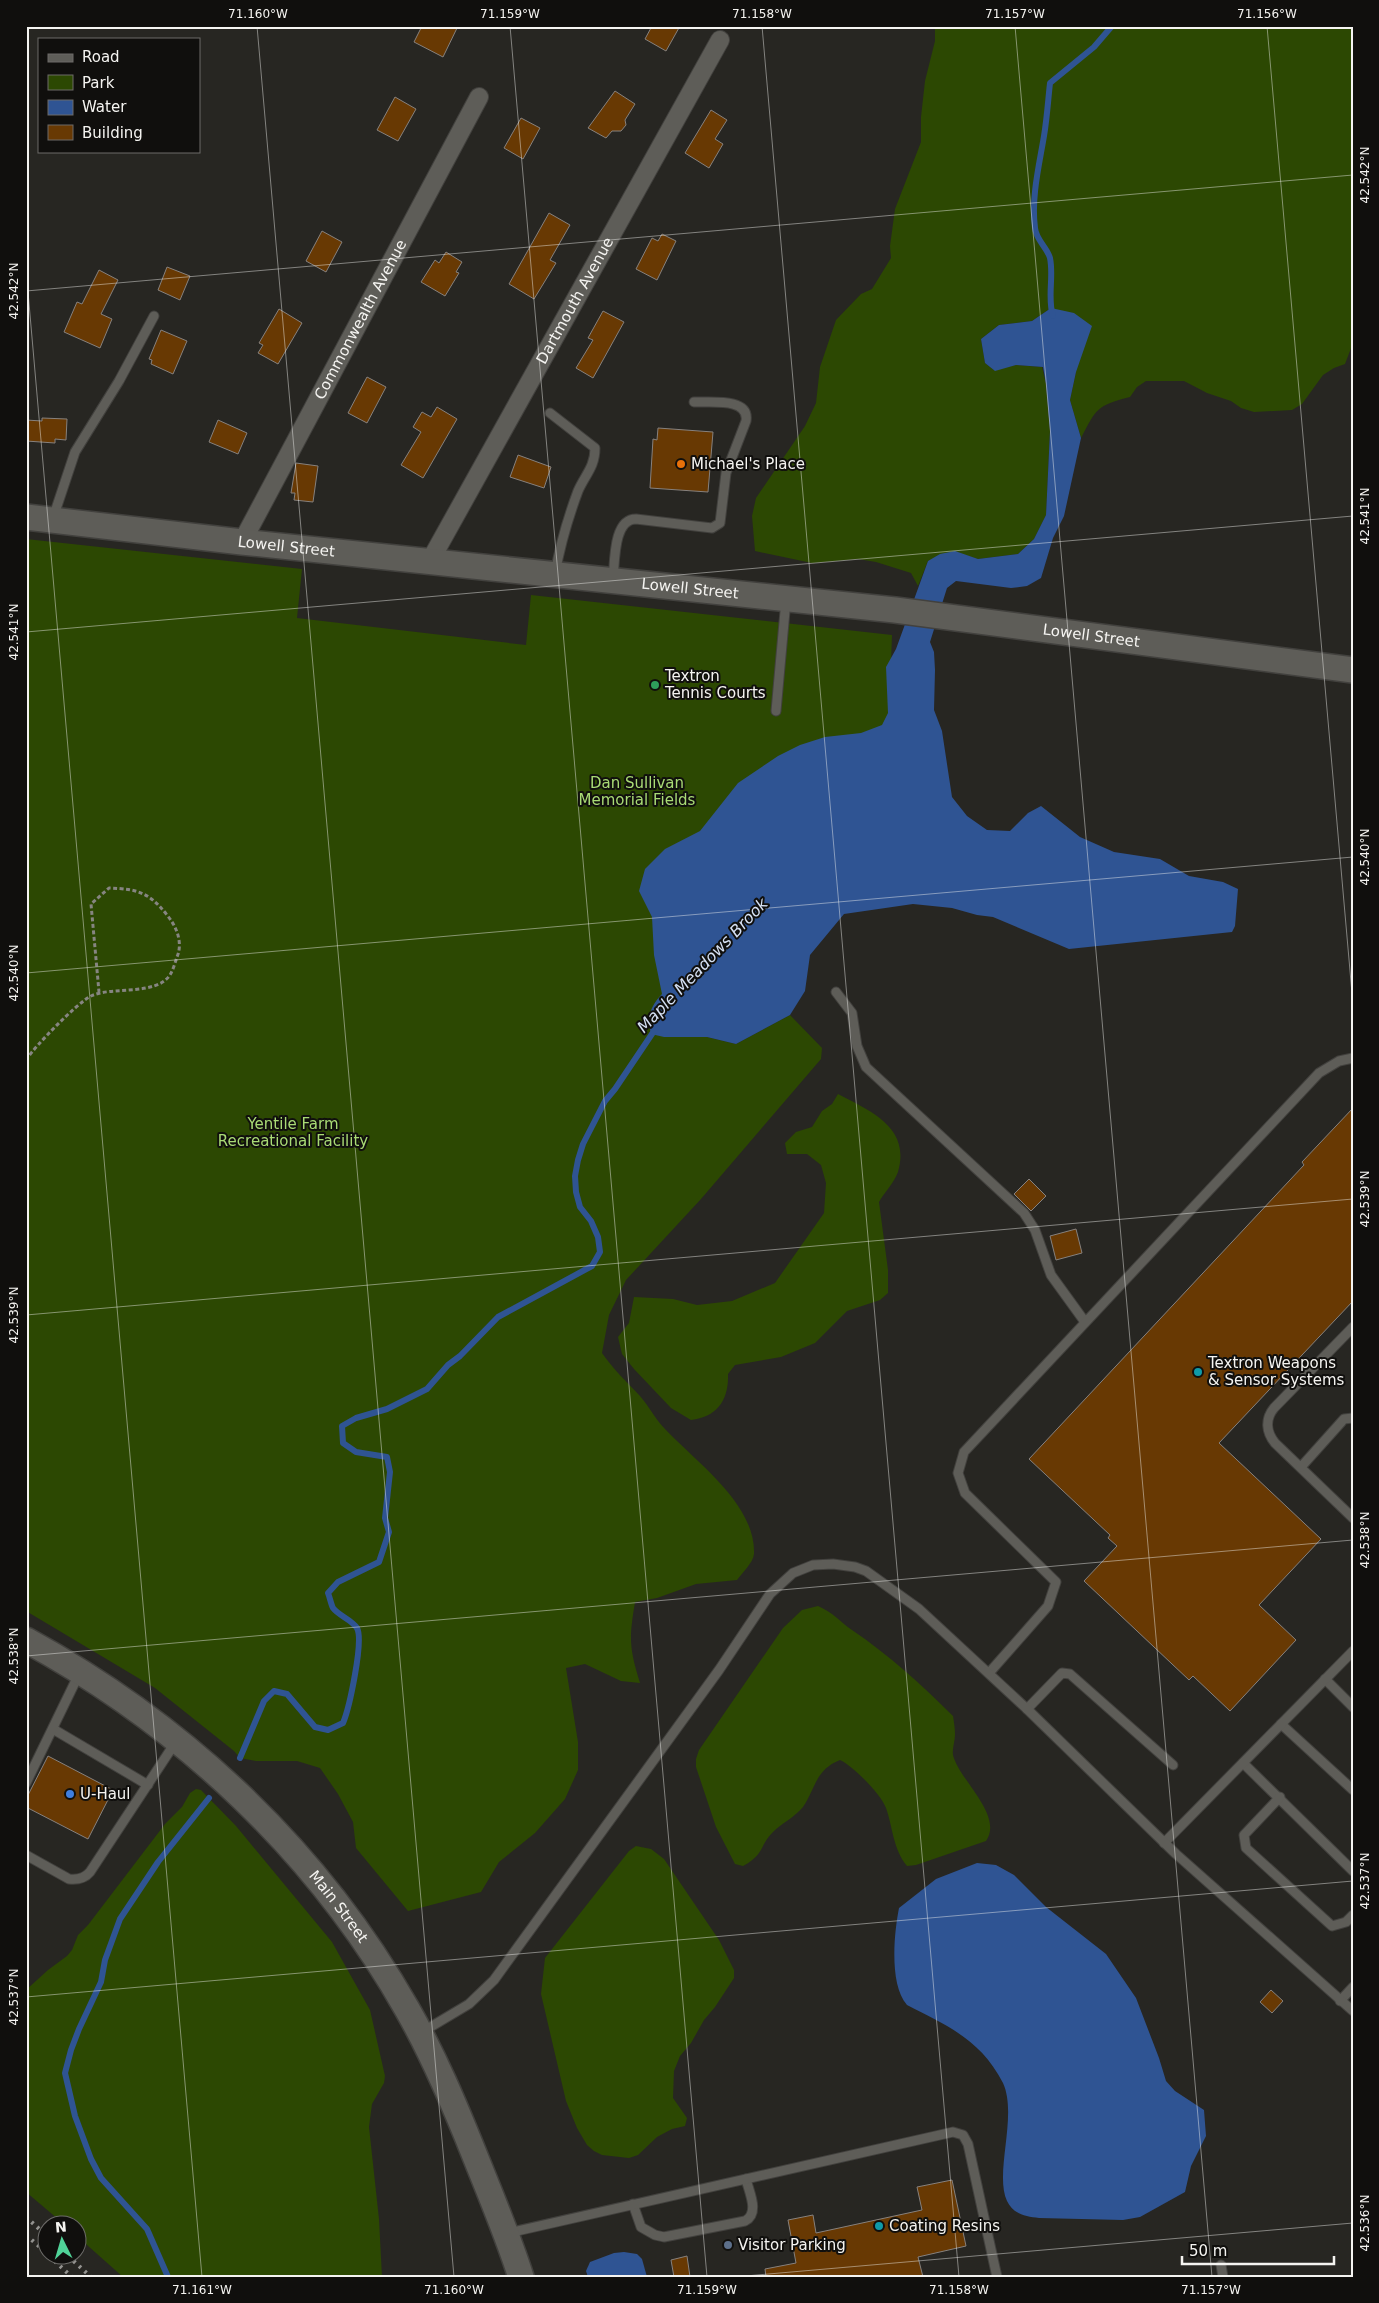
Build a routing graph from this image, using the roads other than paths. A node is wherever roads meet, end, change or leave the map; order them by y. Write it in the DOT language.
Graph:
graph roads {
  1 [pos="720,40"];
  2 [pos="479,97"];
  3 [pos="154,316"];
  4 [pos="694,402"];
  5 [pos="550,413"];
  6 [pos="26,517"];
  7 [pos="52,520"];
  8 [pos="242,542"];
  9 [pos="430,561"];
  10 [pos="555,574"];
  11 [pos="613,580"];
  12 [pos="786,598"];
  13 [pos="1353,670"];
  14 [pos="776,710"];
  15 [pos="836,992"];
  16 [pos="1353,1058"];
  17 [pos="1085,1322"];
  18 [pos="1353,1327"];
  19 [pos="1353,1418"];
  20 [pos="1300,1467"];
  21 [pos="1353,1518"];
  22 [pos="26,1640"];
  23 [pos="1353,1651"];
  24 [pos="81,1672"];
  25 [pos="989,1674"];
  26 [pos="1325,1679"];
  27 [pos="1353,1707"];
  28 [pos="1027,1709"];
  29 [pos="1281,1724"];
  30 [pos="53,1729"];
  31 [pos="178,1740"];
  32 [pos="1243,1763"];
  33 [pos="1173,1765"];
  34 [pos="26,1783"];
  35 [pos="148,1785"];
  36 [pos="1353,1790"];
  37 [pos="1280,1797"];
  38 [pos="1164,1842"];
  39 [pos="26,1855"];
  40 [pos="1353,1871"];
  41 [pos="1353,1915"];
  42 [pos="1353,1986"];
  43 [pos="1340,2001"];
  44 [pos="1353,2011"];
  45 [pos="420,2034"];
  46 [pos="746,2179"];
  47 [pos="633,2204"];
  48 [pos="505,2234"];
  49 [pos="1221,2265"];
  50 [pos="520,2276"];
  51 [pos="997,2277"];
  52 [pos="1223,2277"];
  1 -- 9 [label="street, Dartmouth Avenue"];
  2 -- 8 [label="street, Commonwealth Avenue"];
  3 -- 7 [label="lane"];
  4 -- 11 [label="lane"];
  5 -- 10 [label="lane"];
  6 -- 7 [label="main road, Lowell Street"];
  7 -- 8 [label="main road, Lowell Street"];
  8 -- 9 [label="main road, Lowell Street"];
  9 -- 10 [label="main road, Lowell Street"];
  10 -- 11 [label="main road, Lowell Street"];
  11 -- 12 [label="main road, Lowell Street"];
  12 -- 13 [label="main road, Lowell Street"];
  12 -- 14 [label="lane"];
  15 -- 17 [label="lane"];
  16 -- 17 [label="lane"];
  17 -- 25 [label="lane"];
  18 -- 20 [label="lane"];
  19 -- 20 [label="lane"];
  20 -- 21 [label="lane"];
  22 -- 24 [label="main road, Main Street"];
  23 -- 26 [label="lane"];
  24 -- 30 [label="lane"];
  24 -- 31 [label="main road, Main Street"];
  25 -- 28 [label="lane"];
  25 -- 45 [label="lane"];
  26 -- 27 [label="lane"];
  26 -- 29 [label="lane"];
  28 -- 33 [label="lane"];
  28 -- 38 [label="lane"];
  29 -- 32 [label="lane"];
  29 -- 36 [label="lane"];
  30 -- 34 [label="lane"];
  30 -- 35 [label="lane"];
  31 -- 35 [label="lane"];
  31 -- 45 [label="main road, Main Street"];
  32 -- 37 [label="lane"];
  32 -- 38 [label="lane"];
  35 -- 39 [label="lane"];
  37 -- 40 [label="lane"];
  37 -- 41 [label="lane"];
  38 -- 43 [label="lane"];
  42 -- 43 [label="lane"];
  43 -- 44 [label="lane"];
  45 -- 48 [label="main road, Main Street"];
  46 -- 47 [label="lane"];
  46 -- 47 [label="lane"];
  46 -- 51 [label="lane"];
  47 -- 48 [label="lane"];
  48 -- 50 [label="main road, Main Street"];
  49 -- 52 [label="lane"];
}
